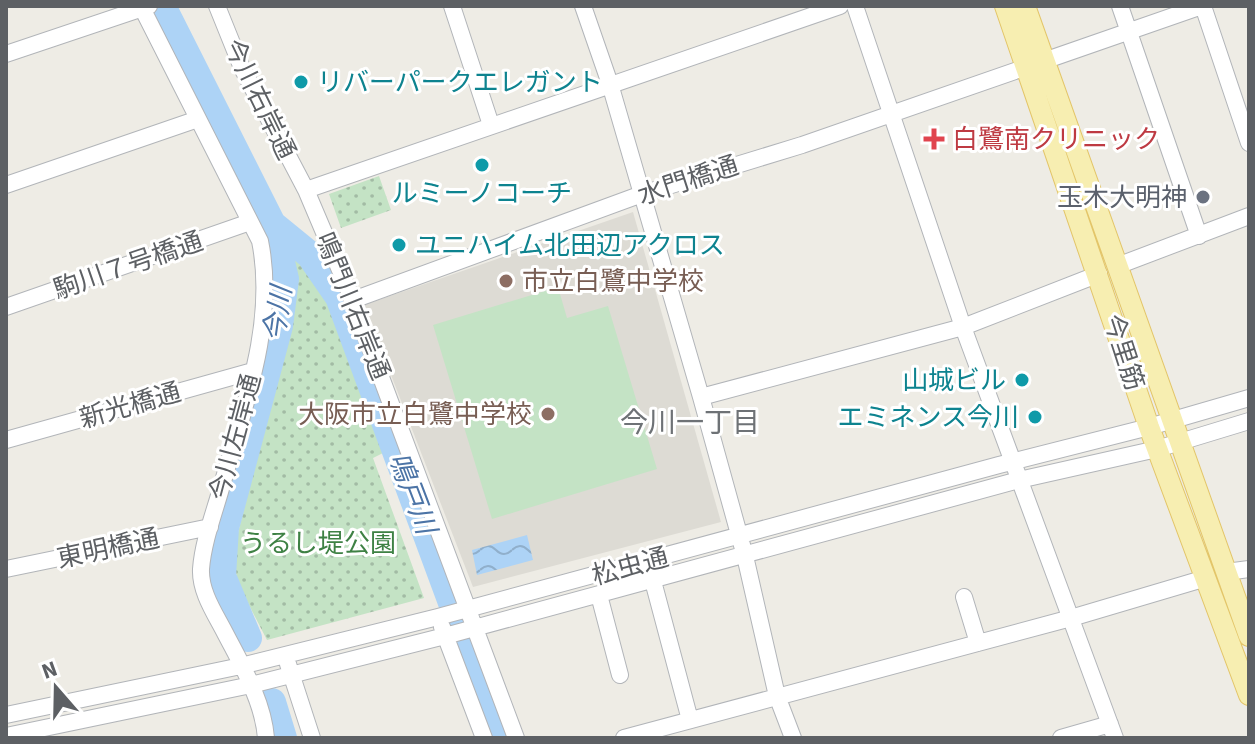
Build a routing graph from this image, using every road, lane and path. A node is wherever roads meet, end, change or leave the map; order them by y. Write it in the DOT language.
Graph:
graph roads {
  1 [pos="145,6"];
  2 [pos="217,6"];
  3 [pos="452,6"];
  4 [pos="583,6"];
  5 [pos="840,6"];
  6 [pos="855,6"];
  7 [pos="1005,6"];
  8 [pos="1025,6"];
  9 [pos="1120,6"];
  10 [pos="1203,6"];
  11 [pos="1128,32"];
  12 [pos="6,54"];
  13 [pos="1035,64"];
  14 [pos="610,84"];
  15 [pos="1244,111"];
  16 [pos="892,113"];
  17 [pos="198,119"];
  18 [pos="491,125"];
  19 [pos="1249,143"];
  20 [pos="6,185"];
  21 [pos="306,190"];
  22 [pos="642,194"];
  23 [pos="1249,216"];
  24 [pos="250,222"];
  25 [pos="1199,236"];
  26 [pos="1108,270"];
  27 [pos="353,300"];
  28 [pos="6,307"];
  29 [pos="963,327"];
  30 [pos="253,371"];
  31 [pos="701,397"];
  32 [pos="1249,398"];
  33 [pos="1171,420"];
  34 [pos="1249,421"];
  35 [pos="1149,427"];
  36 [pos="6,440"];
  37 [pos="1178,442"];
  38 [pos="1157,449"];
  39 [pos="1012,461"];
  40 [pos="1019,480"];
  41 [pos="210,527"];
  42 [pos="739,537"];
  43 [pos="745,556"];
  44 [pos="6,569"];
  45 [pos="1249,569"];
  46 [pos="1226,572"];
  47 [pos="1206,578"];
  48 [pos="653,581"];
  49 [pos="599,595"];
  50 [pos="964,597"];
  51 [pos="469,609"];
  52 [pos="439,616"];
  53 [pos="1071,618"];
  54 [pos="475,627"];
  55 [pos="446,636"];
  56 [pos="1249,636"];
  57 [pos="978,643"];
  58 [pos="285,655"];
  59 [pos="241,666"];
  60 [pos="291,675"];
  61 [pos="620,675"];
  62 [pos="251,685"];
  63 [pos="1249,695"];
  64 [pos="777,696"];
  65 [pos="6,715"];
  66 [pos="690,720"];
  67 [pos="1113,731"];
  68 [pos="6,736"];
  69 [pos="266,738"];
  70 [pos="312,738"];
  71 [pos="484,738"];
  72 [pos="516,738"];
  73 [pos="624,738"];
  74 [pos="793,738"];
  75 [pos="1061,738"];
  1 -- 12 [label="street"];
  1 -- 17 [label="street, 今川左岸通"];
  2 -- 21 [label="street, 今川右岸通"];
  3 -- 18 [label="street"];
  4 -- 14 [label="street"];
  5 -- 14 [label="street"];
  6 -- 16 [label="street"];
  7 -- 13 [label="main road, 今里筋"];
  8 -- 13 [label="main road, 今里筋"];
  9 -- 11 [label="street"];
  10 -- 11 [label="street, 水門橋通"];
  10 -- 15 [label="street"];
  11 -- 13 [label="street, 水門橋通"];
  11 -- 25 [label="street"];
  13 -- 16 [label="street, 水門橋通"];
  13 -- 26 [label="main road, 今里筋"];
  14 -- 18 [label="street"];
  14 -- 22 [label="street"];
  15 -- 19 [label="street"];
  16 -- 22 [label="street, 水門橋通"];
  16 -- 29 [label="street"];
  17 -- 20 [label="street"];
  17 -- 24 [label="street, 今川左岸通"];
  18 -- 21 [label="street"];
  21 -- 27 [label="street, 鳴門川右岸通"];
  22 -- 27 [label="street, 水門橋通"];
  22 -- 31 [label="street"];
  23 -- 25 [label="street"];
  24 -- 28 [label="street, 駒川７号橋通"];
  24 -- 30 [label="street, 今川左岸通"];
  25 -- 26 [label="street"];
  26 -- 29 [label="street"];
  26 -- 33 [label="main road, 今里筋"];
  26 -- 35 [label="main road, 今里筋"];
  27 -- 51 [label="street, 鳴門川右岸通"];
  29 -- 31 [label="street"];
  29 -- 39 [label="street"];
  30 -- 36 [label="street, 新光橋通"];
  30 -- 41 [label="street, 今川左岸通"];
  31 -- 42 [label="street"];
  32 -- 33 [label="street, 松虫通"];
  33 -- 35 [label="street, 松虫通"];
  33 -- 37 [label="main road, 今里筋"];
  34 -- 37 [label="street, 松虫通"];
  35 -- 38 [label="main road, 今里筋"];
  35 -- 39 [label="street, 松虫通"];
  37 -- 38 [label="street, 松虫通"];
  37 -- 46 [label="main road, 今里筋"];
  38 -- 40 [label="street, 松虫通"];
  38 -- 47 [label="main road, 今里筋"];
  39 -- 40 [label="street"];
  39 -- 42 [label="street, 松虫通"];
  40 -- 43 [label="street, 松虫通"];
  40 -- 53 [label="street"];
  41 -- 44 [label="street, 東明橋通"];
  41 -- 59 [label="street, 今川左岸通"];
  42 -- 43 [label="street"];
  42 -- 51 [label="street, 松虫通"];
  43 -- 48 [label="street, 松虫通"];
  43 -- 64 [label="street"];
  45 -- 46 [label="street"];
  46 -- 56 [label="main road, 今里筋"];
  47 -- 53 [label="street"];
  47 -- 63 [label="main road, 今里筋"];
  48 -- 49 [label="street, 松虫通"];
  48 -- 66 [label="street"];
  49 -- 54 [label="street, 松虫通"];
  49 -- 61 [label="street"];
  50 -- 57 [label="street"];
  51 -- 52 [label="street, 松虫通"];
  51 -- 54 [label="street, 鳴門川右岸通"];
  52 -- 55 [label="street"];
  52 -- 58 [label="street, 松虫通"];
  53 -- 57 [label="street"];
  53 -- 67 [label="street"];
  54 -- 55 [label="street, 松虫通"];
  54 -- 72 [label="street, 鳴門川右岸通"];
  55 -- 60 [label="street, 松虫通"];
  55 -- 71 [label="street"];
  57 -- 64 [label="street"];
  58 -- 59 [label="street, 松虫通"];
  58 -- 60 [label="street"];
  59 -- 62 [label="street, 今川左岸通"];
  59 -- 65 [label="street, 松虫通"];
  60 -- 62 [label="street, 松虫通"];
  60 -- 70 [label="street"];
  62 -- 68 [label="street, 松虫通"];
  62 -- 69 [label="street, 今川左岸通"];
  64 -- 66 [label="street"];
  64 -- 74 [label="street"];
  66 -- 73 [label="street"];
  67 -- 75 [label="street"];
}
